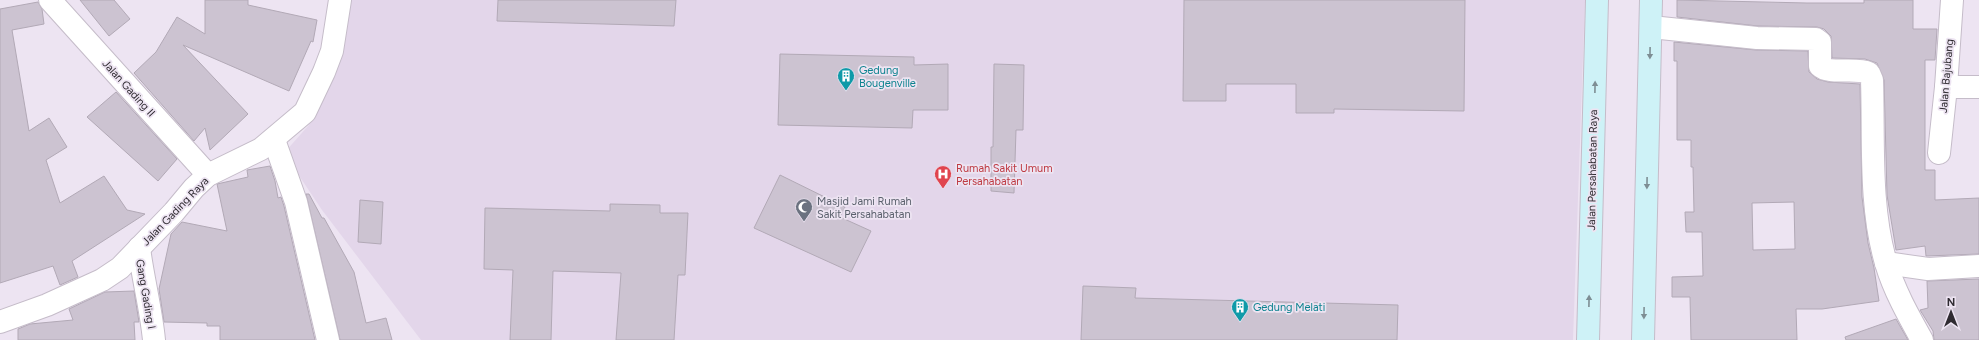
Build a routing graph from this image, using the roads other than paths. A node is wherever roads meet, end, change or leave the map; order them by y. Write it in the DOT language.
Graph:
graph roads {
  1 [pos="50,0"];
  2 [pos="340,0"];
  3 [pos="1597,0"];
  4 [pos="1651,0"];
  5 [pos="1952,0"];
  6 [pos="1651,27"];
  7 [pos="1946,87"];
  8 [pos="1979,87"];
  9 [pos="274,140"];
  10 [pos="1939,153"];
  11 [pos="208,175"];
  12 [pos="139,248"];
  13 [pos="1886,263"];
  14 [pos="1979,266"];
  15 [pos="0,322"];
  16 [pos="154,340"];
  17 [pos="328,340"];
  18 [pos="1588,340"];
  19 [pos="1643,340"];
  20 [pos="1922,340"];
  1 -- 11 [label="street, Jalan Gading II"];
  2 -- 9 [label="street, Jalan Gading Raya"];
  18 -- 3 [label="street, Jalan Persahabatan Raya, one-way"];
  4 -- 6 [label="street"];
  5 -- 7 [label="street, Jalan Bajubang"];
  6 -- 13 [label="street"];
  6 -- 19 [label="street, one-way"];
  7 -- 8 [label="street"];
  7 -- 10 [label="street, Jalan Bajubang"];
  9 -- 11 [label="street, Jalan Gading Raya"];
  9 -- 17 [label="street"];
  11 -- 12 [label="street, Jalan Gading Raya"];
  12 -- 15 [label="street, Jalan Gading Raya"];
  12 -- 16 [label="street, Gang Gading I"];
  13 -- 14 [label="street"];
  13 -- 20 [label="street"];
}
